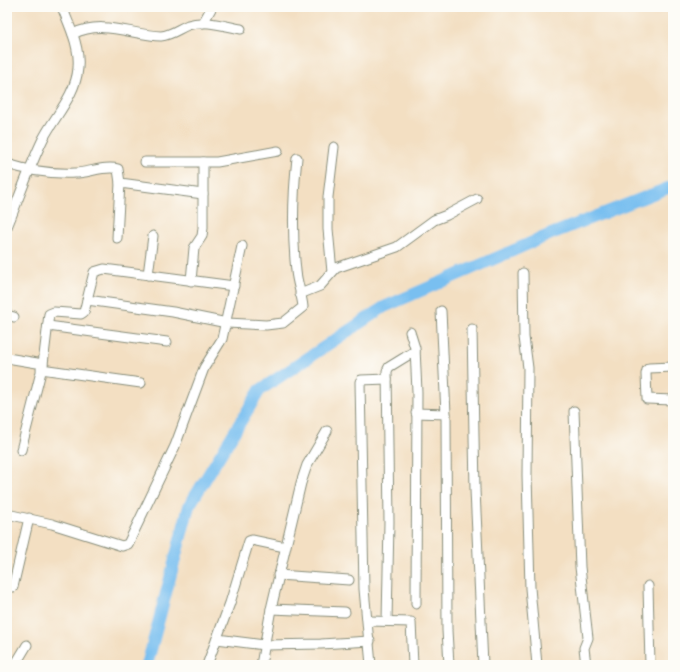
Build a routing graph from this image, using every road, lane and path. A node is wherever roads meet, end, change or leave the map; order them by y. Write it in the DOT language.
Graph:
graph roads {
  1 [pos="62,7"];
  2 [pos="212,7"];
  3 [pos="203,23"];
  4 [pos="241,29"];
  5 [pos="73,34"];
  6 [pos="334,147"];
  7 [pos="278,151"];
  8 [pos="296,158"];
  9 [pos="145,162"];
  10 [pos="202,162"];
  11 [pos="7,164"];
  12 [pos="29,170"];
  13 [pos="120,183"];
  14 [pos="203,194"];
  15 [pos="478,199"];
  16 [pos="7,227"];
  17 [pos="153,236"];
  18 [pos="117,238"];
  19 [pos="242,246"];
  20 [pos="332,272"];
  21 [pos="523,273"];
  22 [pos="148,275"];
  23 [pos="191,281"];
  24 [pos="234,286"];
  25 [pos="300,294"];
  26 [pos="87,300"];
  27 [pos="441,310"];
  28 [pos="226,323"];
  29 [pos="48,326"];
  30 [pos="472,329"];
  31 [pos="410,332"];
  32 [pos="167,342"];
  33 [pos="415,351"];
  34 [pos="7,358"];
  35 [pos="42,367"];
  36 [pos="673,367"];
  37 [pos="386,379"];
  38 [pos="141,383"];
  39 [pos="673,400"];
  40 [pos="574,411"];
  41 [pos="416,413"];
  42 [pos="446,414"];
  43 [pos="327,431"];
  44 [pos="21,450"];
  45 [pos="7,514"];
  46 [pos="29,518"];
  47 [pos="286,547"];
  48 [pos="278,575"];
  49 [pos="349,580"];
  50 [pos="648,586"];
  51 [pos="13,587"];
  52 [pos="416,604"];
  53 [pos="271,609"];
  54 [pos="345,612"];
  55 [pos="369,621"];
  56 [pos="387,621"];
  57 [pos="217,639"];
  58 [pos="370,641"];
  59 [pos="27,645"];
  60 [pos="264,645"];
  61 [pos="16,665"];
  62 [pos="207,665"];
  63 [pos="261,665"];
  64 [pos="371,665"];
  65 [pos="413,665"];
  66 [pos="449,665"];
  67 [pos="483,665"];
  68 [pos="537,665"];
  69 [pos="586,665"];
  70 [pos="650,665"];
  1 -- 5 [label="street"];
  2 -- 3 [label="street"];
  3 -- 4 [label="street"];
  3 -- 5 [label="street"];
  5 -- 12 [label="street"];
  6 -- 20 [label="street"];
  7 -- 10 [label="street"];
  8 -- 25 [label="street"];
  9 -- 10 [label="street"];
  10 -- 14 [label="street"];
  11 -- 12 [label="street"];
  12 -- 13 [label="street"];
  12 -- 16 [label="street"];
  13 -- 14 [label="street"];
  13 -- 18 [label="street"];
  14 -- 23 [label="street"];
  15 -- 20 [label="street"];
  17 -- 22 [label="street"];
  19 -- 24 [label="street"];
  20 -- 25 [label="street"];
  21 -- 68 [label="street"];
  22 -- 23 [label="street"];
  22 -- 26 [label="street"];
  23 -- 24 [label="street"];
  24 -- 28 [label="street"];
  25 -- 28 [label="street"];
  26 -- 28 [label="street"];
  26 -- 29 [label="street"];
  27 -- 42 [label="street"];
  28 -- 46 [label="street"];
  29 -- 32 [label="street"];
  29 -- 35 [label="street"];
  30 -- 67 [label="street"];
  31 -- 33 [label="street"];
  33 -- 37 [label="street"];
  33 -- 41 [label="street"];
  34 -- 35 [label="street"];
  35 -- 38 [label="street"];
  35 -- 44 [label="street"];
  36 -- 39 [label="street"];
  37 -- 55 [label="street"];
  37 -- 56 [label="street"];
  40 -- 69 [label="street"];
  41 -- 42 [label="street"];
  41 -- 52 [label="street"];
  42 -- 66 [label="street"];
  43 -- 47 [label="street"];
  45 -- 46 [label="street"];
  46 -- 51 [label="street"];
  47 -- 48 [label="street"];
  47 -- 57 [label="street"];
  48 -- 49 [label="street"];
  48 -- 53 [label="street"];
  50 -- 70 [label="street"];
  53 -- 54 [label="street"];
  53 -- 60 [label="street"];
  55 -- 56 [label="street"];
  55 -- 58 [label="street"];
  56 -- 65 [label="street"];
  57 -- 60 [label="street"];
  57 -- 62 [label="street"];
  58 -- 60 [label="street"];
  58 -- 64 [label="street"];
  59 -- 61 [label="street"];
  60 -- 63 [label="street"];
}
